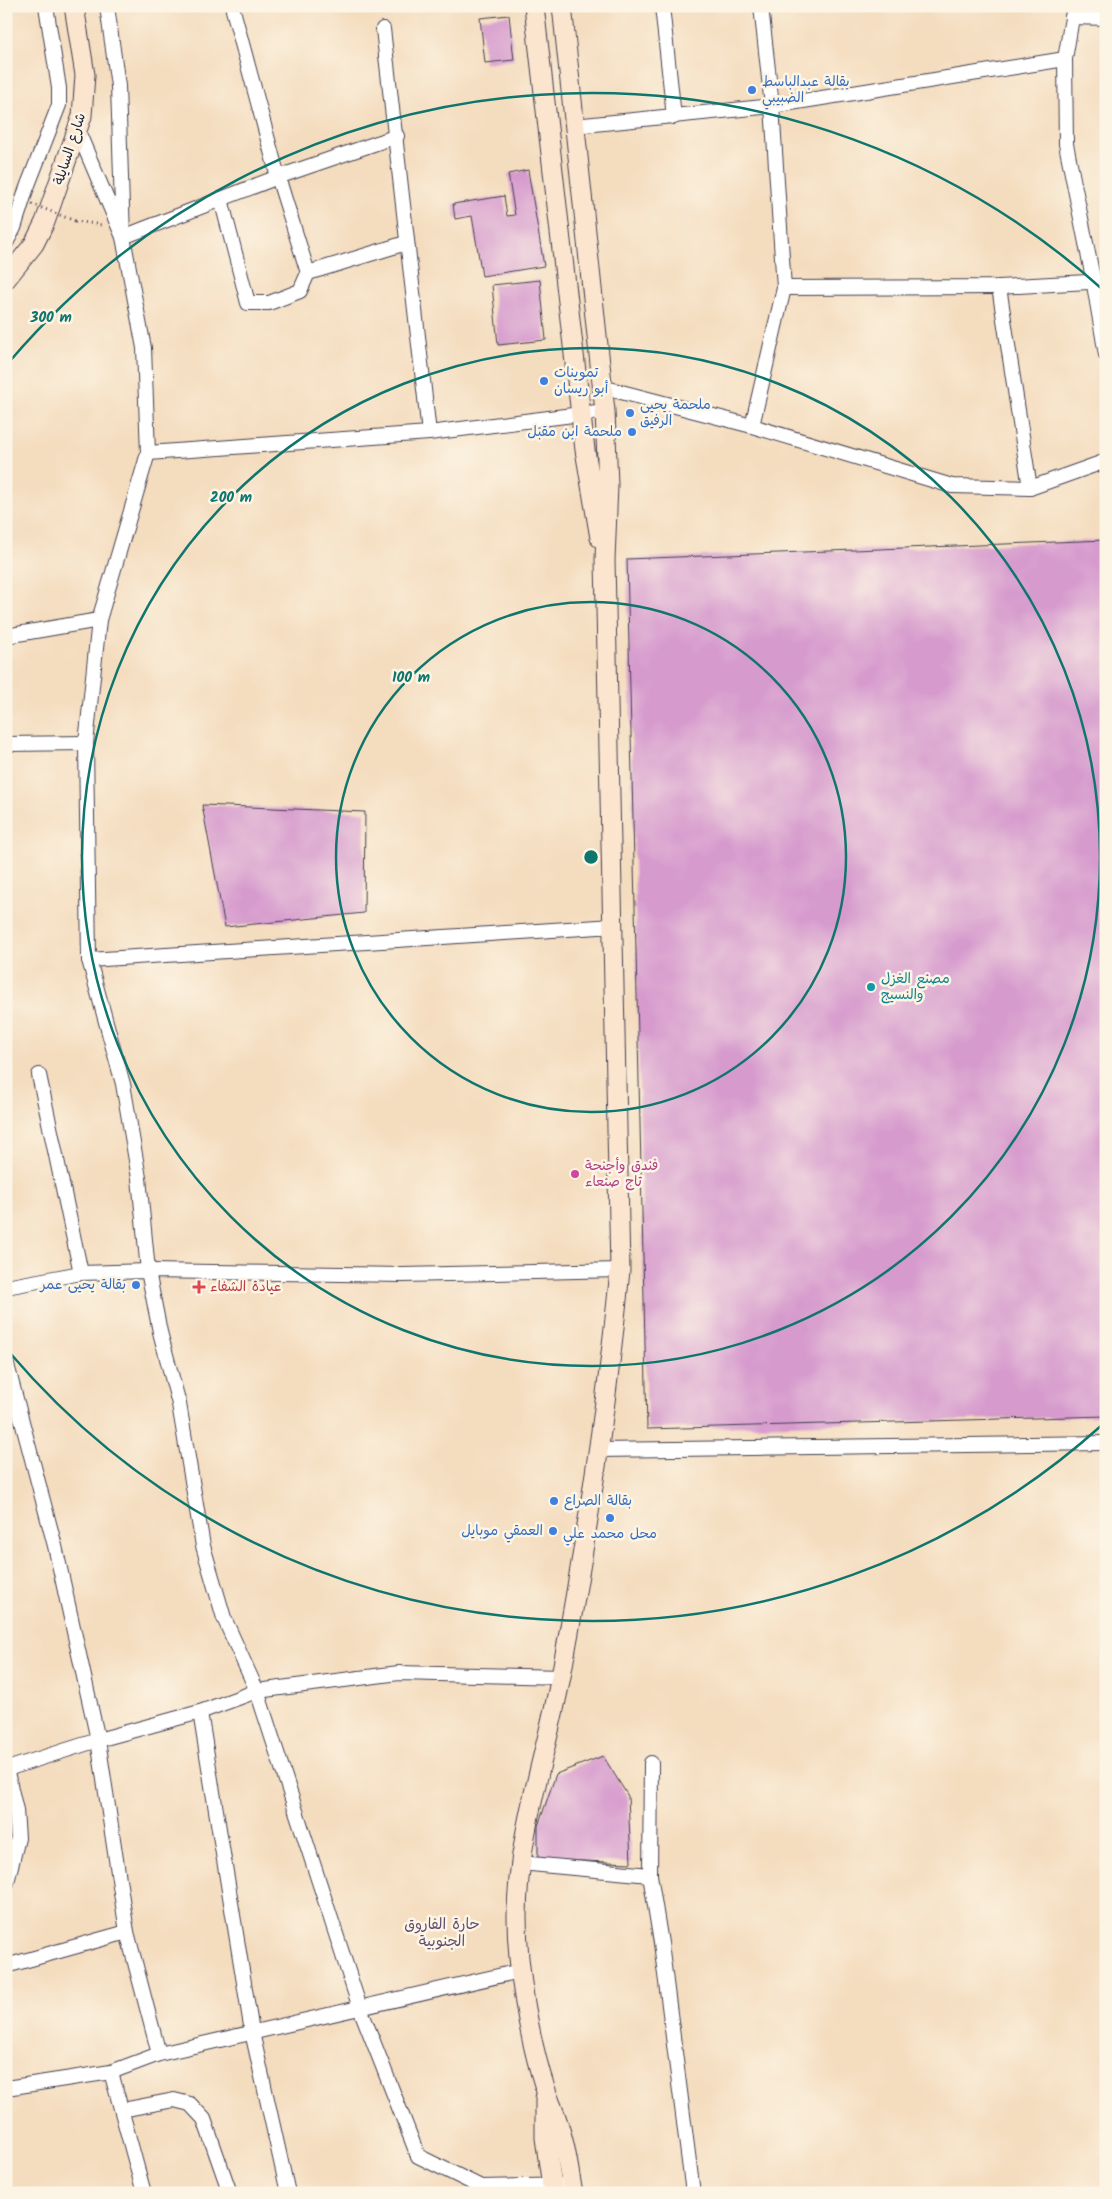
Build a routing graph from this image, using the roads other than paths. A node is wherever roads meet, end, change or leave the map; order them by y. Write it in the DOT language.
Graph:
graph roads {
  1 [pos="46,6"];
  2 [pos="74,6"];
  3 [pos="107,6"];
  4 [pos="534,6"];
  5 [pos="562,6"];
  6 [pos="662,6"];
  7 [pos="761,6"];
  8 [pos="233,10"];
  9 [pos="1073,12"];
  10 [pos="1106,18"];
  11 [pos="383,29"];
  12 [pos="1065,59"];
  13 [pos="772,106"];
  14 [pos="674,117"];
  15 [pos="574,126"];
  16 [pos="78,129"];
  17 [pos="397,136"];
  18 [pos="278,177"];
  19 [pos="221,199"];
  20 [pos="123,237"];
  21 [pos="6,243"];
  22 [pos="406,243"];
  23 [pos="308,273"];
  24 [pos="6,279"];
  25 [pos="1100,281"];
  26 [pos="999,287"];
  27 [pos="784,288"];
  28 [pos="1106,355"];
  29 [pos="602,387"];
  30 [pos="606,410"];
  31 [pos="582,413"];
  32 [pos="752,426"];
  33 [pos="429,433"];
  34 [pos="148,453"];
  35 [pos="1106,461"];
  36 [pos="1030,488"];
  37 [pos="605,560"];
  38 [pos="99,620"];
  39 [pos="6,636"];
  40 [pos="86,743"];
  41 [pos="6,744"];
  42 [pos="614,926"];
  43 [pos="89,960"];
  44 [pos="39,1075"];
  45 [pos="620,1270"];
  46 [pos="148,1271"];
  47 [pos="81,1273"];
  48 [pos="6,1287"];
  49 [pos="6,1361"];
  50 [pos="1106,1443"];
  51 [pos="598,1450"];
  52 [pos="561,1677"];
  53 [pos="257,1690"];
  54 [pos="200,1712"];
  55 [pos="98,1740"];
  56 [pos="651,1763"];
  57 [pos="6,1769"];
  58 [pos="520,1863"];
  59 [pos="650,1875"];
  60 [pos="6,1886"];
  61 [pos="126,1932"];
  62 [pos="6,1966"];
  63 [pos="520,1971"];
  64 [pos="360,2008"];
  65 [pos="252,2032"];
  66 [pos="159,2054"];
  67 [pos="111,2072"];
  68 [pos="6,2088"];
  69 [pos="545,2089"];
  70 [pos="122,2110"];
  71 [pos="552,2189"];
  72 [pos="572,2189"];
  73 [pos="144,2193"];
  74 [pos="230,2193"];
  75 [pos="288,2193"];
  76 [pos="693,2193"];
  1 -- 21 [label="street"];
  2 -- 16 [label="street, شارع السايلة"];
  3 -- 20 [label="street"];
  4 -- 31 [label="street"];
  5 -- 15 [label="street"];
  6 -- 14 [label="street"];
  7 -- 13 [label="street"];
  8 -- 18 [label="street"];
  9 -- 10 [label="street"];
  9 -- 12 [label="street"];
  11 -- 17 [label="street"];
  12 -- 13 [label="street"];
  12 -- 25 [label="street"];
  13 -- 14 [label="street"];
  13 -- 27 [label="street"];
  14 -- 15 [label="street"];
  15 -- 29 [label="street"];
  16 -- 20 [label="street"];
  16 -- 24 [label="street, شارع السايلة"];
  17 -- 18 [label="street"];
  17 -- 22 [label="street"];
  18 -- 19 [label="street"];
  18 -- 23 [label="street"];
  19 -- 20 [label="street"];
  19 -- 23 [label="street"];
  20 -- 34 [label="street"];
  22 -- 23 [label="street"];
  22 -- 33 [label="street"];
  25 -- 26 [label="street"];
  25 -- 28 [label="street"];
  26 -- 27 [label="street"];
  26 -- 36 [label="street"];
  27 -- 32 [label="street"];
  29 -- 30 [label="street"];
  29 -- 32 [label="street"];
  30 -- 31 [label="street"];
  30 -- 37 [label="street"];
  31 -- 33 [label="street"];
  31 -- 37 [label="street"];
  32 -- 36 [label="street"];
  33 -- 34 [label="street"];
  34 -- 38 [label="street"];
  35 -- 36 [label="street"];
  37 -- 42 [label="street"];
  38 -- 39 [label="street"];
  38 -- 40 [label="street"];
  40 -- 41 [label="street"];
  40 -- 43 [label="street"];
  42 -- 43 [label="street"];
  42 -- 45 [label="street"];
  43 -- 46 [label="street"];
  44 -- 47 [label="street"];
  45 -- 46 [label="street"];
  45 -- 51 [label="street"];
  46 -- 47 [label="street"];
  46 -- 53 [label="street"];
  47 -- 48 [label="street"];
  49 -- 55 [label="street"];
  50 -- 51 [label="street"];
  51 -- 52 [label="street"];
  52 -- 53 [label="street"];
  52 -- 58 [label="street"];
  53 -- 54 [label="street"];
  53 -- 64 [label="street"];
  54 -- 55 [label="street"];
  54 -- 65 [label="street"];
  55 -- 57 [label="street"];
  55 -- 61 [label="street"];
  56 -- 59 [label="street"];
  57 -- 60 [label="street"];
  58 -- 59 [label="street"];
  58 -- 63 [label="street"];
  59 -- 76 [label="street"];
  61 -- 62 [label="street"];
  61 -- 66 [label="street"];
  63 -- 64 [label="street"];
  63 -- 69 [label="street"];
  64 -- 65 [label="street"];
  64 -- 71 [label="street"];
  65 -- 66 [label="street"];
  65 -- 75 [label="street"];
  66 -- 67 [label="street"];
  67 -- 68 [label="street"];
  67 -- 70 [label="street"];
  69 -- 71 [label="street"];
  69 -- 72 [label="street"];
  70 -- 73 [label="street"];
  70 -- 74 [label="street"];
  71 -- 72 [label="street"];
}
